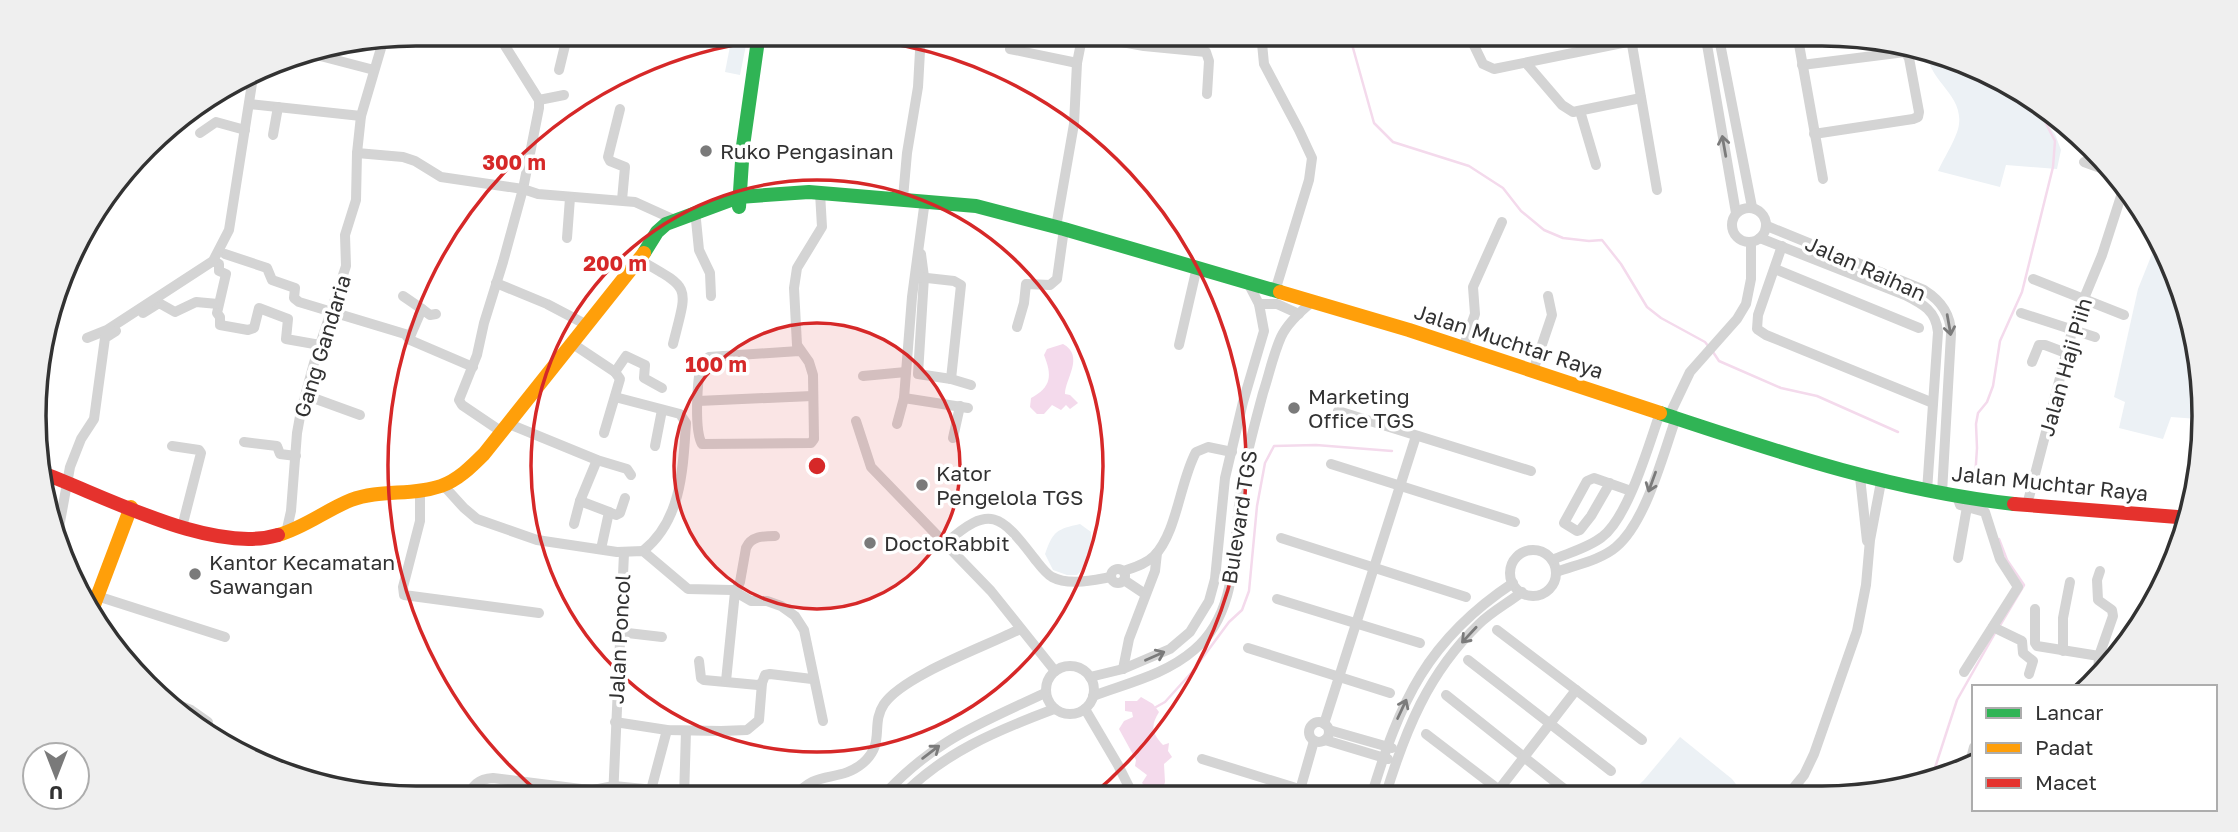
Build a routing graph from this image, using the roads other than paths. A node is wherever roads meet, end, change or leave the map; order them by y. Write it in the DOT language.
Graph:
graph roads {
  1 [pos="506,46"];
  2 [pos="565,46"];
  3 [pos="753,46"];
  4 [pos="920,46"];
  5 [pos="1081,46"];
  6 [pos="1144,46"];
  7 [pos="1262,46"];
  8 [pos="1474,46"];
  9 [pos="1596,46"];
  10 [pos="1632,46"];
  11 [pos="1706,46"];
  12 [pos="1720,46"];
  13 [pos="1799,46"];
  14 [pos="381,47"];
  15 [pos="1010,49"];
  16 [pos="1895,53"];
  17 [pos="1908,56"];
  18 [pos="324,57"];
  19 [pos="1077,63"];
  20 [pos="1526,64"];
  21 [pos="1802,65"];
  22 [pos="374,70"];
  23 [pos="559,70"];
  24 [pos="252,84"];
  25 [pos="1207,93"];
  26 [pos="1729,94"];
  27 [pos="564,95"];
  28 [pos="1716,97"];
  29 [pos="1641,98"];
  30 [pos="539,100"];
  31 [pos="249,104"];
  32 [pos="278,107"];
  33 [pos="620,108"];
  34 [pos="1580,111"];
  35 [pos="361,116"];
  36 [pos="245,130"];
  37 [pos="200,133"];
  38 [pos="1814,134"];
  39 [pos="273,135"];
  40 [pos="357,153"];
  41 [pos="2084,162"];
  42 [pos="1596,166"];
  43 [pos="2096,166"];
  44 [pos="1823,179"];
  45 [pos="523,189"];
  46 [pos="1657,190"];
  47 [pos="818,193"];
  48 [pos="2121,197"];
  49 [pos="570,198"];
  50 [pos="903,198"];
  51 [pos="622,200"];
  52 [pos="925,200"];
  53 [pos="739,202"];
  54 [pos="1752,207"];
  55 [pos="1736,213"];
  56 [pos="235,215"];
  57 [pos="696,220"];
  58 [pos="1502,222"];
  59 [pos="679,223"];
  60 [pos="1766,226"];
  61 [pos="1060,228"];
  62 [pos="567,238"];
  63 [pos="1755,240"];
  64 [pos="1782,246"];
  65 [pos="225,254"];
  66 [pos="638,259"];
  67 [pos="216,263"];
  68 [pos="1197,267"];
  69 [pos="1774,269"];
  70 [pos="1890,276"];
  71 [pos="919,277"];
  72 [pos="2033,279"];
  73 [pos="496,283"];
  74 [pos="1247,283"];
  75 [pos="1886,288"];
  76 [pos="1275,291"];
  77 [pos="403,296"];
  78 [pos="711,296"];
  79 [pos="1548,296"];
  80 [pos="2083,300"];
  81 [pos="1313,302"];
  82 [pos="218,304"];
  83 [pos="1259,304"];
  84 [pos="422,309"];
  85 [pos="331,311"];
  86 [pos="1298,313"];
  87 [pos="2021,313"];
  88 [pos="436,314"];
  89 [pos="2124,315"];
  90 [pos="587,325"];
  91 [pos="1017,327"];
  92 [pos="1919,328"];
  93 [pos="1264,331"];
  94 [pos="2072,331"];
  95 [pos="108,333"];
  96 [pos="1281,335"];
  97 [pos="2095,337"];
  98 [pos="87,338"];
  99 [pos="409,339"];
  100 [pos="573,344"];
  101 [pos="673,344"];
  102 [pos="320,345"];
  103 [pos="1179,345"];
  104 [pos="1463,348"];
  105 [pos="799,351"];
  106 [pos="2066,353"];
  107 [pos="2032,362"];
  108 [pos="473,368"];
  109 [pos="1533,371"];
  110 [pos="615,373"];
  111 [pos="906,373"];
  112 [pos="1935,373"];
  113 [pos="1948,374"];
  114 [pos="1252,375"];
  115 [pos="863,376"];
  116 [pos="951,379"];
  117 [pos="1267,382"];
  118 [pos="971,386"];
  119 [pos="662,387"];
  120 [pos="305,395"];
  121 [pos="812,396"];
  122 [pos="615,397"];
  123 [pos="904,398"];
  124 [pos="698,401"];
  125 [pos="1933,403"];
  126 [pos="662,410"];
  127 [pos="1338,411"];
  128 [pos="1241,412"];
  129 [pos="360,415"];
  130 [pos="1257,415"];
  131 [pos="1668,415"];
  132 [pos="856,421"];
  133 [pos="897,424"];
  134 [pos="506,428"];
  135 [pos="604,433"];
  136 [pos="1416,436"];
  137 [pos="953,438"];
  138 [pos="244,442"];
  139 [pos="172,446"];
  140 [pos="655,446"];
  141 [pos="1232,452"];
  142 [pos="296,456"];
  143 [pos="597,460"];
  144 [pos="1331,464"];
  145 [pos="1531,471"];
  146 [pos="631,475"];
  147 [pos="51,476"];
  148 [pos="1860,477"];
  149 [pos="68,482"];
  150 [pos="1881,482"];
  151 [pos="1610,483"];
  152 [pos="444,486"];
  153 [pos="1400,487"];
  154 [pos="415,491"];
  155 [pos="1631,491"];
  156 [pos="1927,491"];
  157 [pos="1942,494"];
  158 [pos="625,498"];
  159 [pos="580,500"];
  160 [pos="1861,501"];
  161 [pos="1967,501"];
  162 [pos="1878,502"];
  163 [pos="2027,505"];
  164 [pos="131,507"];
  165 [pos="609,512"];
  166 [pos="2178,517"];
  167 [pos="61,520"];
  168 [pos="1515,522"];
  169 [pos="574,524"];
  170 [pos="182,527"];
  171 [pos="286,533"];
  172 [pos="775,536"];
  173 [pos="1281,538"];
  174 [pos="945,544"];
  175 [pos="601,549"];
  176 [pos="643,551"];
  177 [pos="1868,552"];
  178 [pos="624,553"];
  179 [pos="1157,553"];
  180 [pos="1958,558"];
  181 [pos="1552,560"];
  182 [pos="1375,568"];
  183 [pos="2100,571"];
  184 [pos="1556,572"];
  185 [pos="1124,576"];
  186 [pos="2070,582"];
  187 [pos="1513,583"];
  188 [pos="735,592"];
  189 [pos="1522,592"];
  190 [pos="1145,594"];
  191 [pos="97,596"];
  192 [pos="1466,597"];
  193 [pos="1277,599"];
  194 [pos="95,601"];
  195 [pos="2035,609"];
  196 [pos="539,613"];
  197 [pos="1357,624"];
  198 [pos="1020,629"];
  199 [pos="1996,629"];
  200 [pos="1497,630"];
  201 [pos="619,632"];
  202 [pos="225,637"];
  203 [pos="662,637"];
  204 [pos="1420,643"];
  205 [pos="1248,648"];
  206 [pos="2063,652"];
  207 [pos="2099,656"];
  208 [pos="1468,660"];
  209 [pos="699,661"];
  210 [pos="2099,662"];
  211 [pos="1124,669"];
  212 [pos="1055,671"];
  213 [pos="1964,672"];
  214 [pos="2029,674"];
  215 [pos="1090,677"];
  216 [pos="1340,677"];
  217 [pos="812,679"];
  218 [pos="726,681"];
  219 [pos="762,683"];
  220 [pos="1576,690"];
  221 [pos="1045,693"];
  222 [pos="1390,693"];
  223 [pos="1446,695"];
  224 [pos="1093,696"];
  225 [pos="189,709"];
  226 [pos="1054,709"];
  227 [pos="1085,709"];
  228 [pos="823,721"];
  229 [pos="208,722"];
  230 [pos="615,722"];
  231 [pos="1550,724"];
  232 [pos="667,730"];
  233 [pos="687,731"];
  234 [pos="1323,734"];
  235 [pos="1426,734"];
  236 [pos="1643,740"];
  237 [pos="1387,746"];
  238 [pos="1400,750"];
  239 [pos="1383,757"];
  240 [pos="1524,757"];
  241 [pos="1202,759"];
  242 [pos="1395,762"];
  243 [pos="1611,771"];
  244 [pos="474,786"];
  245 [pos="560,786"];
  246 [pos="614,786"];
  247 [pos="652,786"];
  248 [pos="684,786"];
  249 [pos="805,786"];
  250 [pos="893,786"];
  251 [pos="913,786"];
  252 [pos="1128,786"];
  253 [pos="1279,786"];
  254 [pos="1302,786"];
  255 [pos="1374,786"];
  256 [pos="1388,786"];
  257 [pos="1490,786"];
  258 [pos="1505,786"];
  259 [pos="1560,786"];
  260 [pos="1795,786"];
  1 -- 30 [label="street"];
  2 -- 23 [label="street"];
  3 -- 53 [label="main road"];
  4 -- 50 [label="street"];
  5 -- 19 [label="street"];
  6 -- 25 [label="street"];
  7 -- 76 [label="street"];
  8 -- 20 [label="street"];
  9 -- 20 [label="street"];
  10 -- 29 [label="street"];
  11 -- 28 [label="street"];
  12 -- 26 [label="street"];
  13 -- 21 [label="street"];
  14 -- 22 [label="street, Gang Gandaria"];
  15 -- 19 [label="street"];
  16 -- 21 [label="street"];
  17 -- 38 [label="street"];
  18 -- 22 [label="street"];
  19 -- 61 [label="street"];
  20 -- 34 [label="street"];
  21 -- 38 [label="street"];
  22 -- 35 [label="street, Gang Gandaria"];
  24 -- 31 [label="street"];
  26 -- 28 [label="street"];
  26 -- 54 [label="street"];
  27 -- 30 [label="street"];
  55 -- 28 [label="street, one-way"];
  29 -- 34 [label="street"];
  29 -- 46 [label="street"];
  30 -- 45 [label="street"];
  31 -- 32 [label="street"];
  31 -- 36 [label="street"];
  32 -- 35 [label="street"];
  32 -- 39 [label="street"];
  33 -- 51 [label="street"];
  34 -- 42 [label="street"];
  35 -- 40 [label="street, Gang Gandaria"];
  36 -- 37 [label="street"];
  36 -- 56 [label="street"];
  38 -- 44 [label="street"];
  40 -- 45 [label="street"];
  40 -- 85 [label="street, Gang Gandaria"];
  41 -- 43 [label="street"];
  45 -- 49 [label="street"];
  45 -- 73 [label="street"];
  47 -- 50 [label="main road, Jalan Muchtar Raya"];
  47 -- 53 [label="main road, Jalan Muchtar Raya"];
  47 -- 105 [label="street"];
  48 -- 80 [label="street, Jalan Haji Piih"];
  49 -- 51 [label="street"];
  49 -- 62 [label="street"];
  50 -- 52 [label="main road, Jalan Muchtar Raya"];
  51 -- 59 [label="street"];
  52 -- 61 [label="main road, Jalan Muchtar Raya"];
  52 -- 71 [label="street"];
  53 -- 57 [label="main road, Jalan Muchtar Raya"];
  53 -- 59 [label="main road, Jalan Muchtar Raya"];
  54 -- 55 [label="street"];
  54 -- 60 [label="street"];
  55 -- 63 [label="street"];
  56 -- 65 [label="street"];
  56 -- 67 [label="street"];
  57 -- 59 [label="main road, Jalan Muchtar Raya"];
  57 -- 78 [label="street"];
  58 -- 104 [label="street"];
  59 -- 66 [label="main road, Jalan Muchtar Raya"];
  60 -- 63 [label="street"];
  60 -- 70 [label="street, Jalan Raihan"];
  61 -- 68 [label="main road, Jalan Muchtar Raya"];
  61 -- 91 [label="street"];
  63 -- 64 [label="street, Jalan Raihan"];
  63 -- 131 [label="street"];
  64 -- 69 [label="street"];
  64 -- 75 [label="street, Jalan Raihan"];
  65 -- 67 [label="street"];
  65 -- 85 [label="street"];
  66 -- 90 [label="main road, Jalan Muchtar Raya"];
  66 -- 101 [label="street"];
  67 -- 82 [label="street"];
  67 -- 95 [label="street"];
  68 -- 74 [label="main road, Jalan Muchtar Raya"];
  68 -- 103 [label="street"];
  69 -- 92 [label="street"];
  69 -- 125 [label="street"];
  70 -- 75 [label="street"];
  70 -- 113 [label="street, Jalan Raihan, one-way"];
  71 -- 111 [label="street"];
  71 -- 116 [label="street"];
  71 -- 116 [label="street"];
  72 -- 80 [label="street"];
  73 -- 90 [label="street"];
  73 -- 108 [label="street"];
  74 -- 76 [label="main road, Jalan Muchtar Raya"];
  74 -- 83 [label="street, Bulevard TGS"];
  75 -- 112 [label="street, Jalan Raihan"];
  76 -- 81 [label="main road, Jalan Muchtar Raya"];
  77 -- 84 [label="street"];
  79 -- 109 [label="street"];
  80 -- 89 [label="street"];
  80 -- 94 [label="street, Jalan Haji Piih"];
  81 -- 86 [label="street, Bulevard TGS"];
  81 -- 104 [label="main road, Jalan Muchtar Raya"];
  82 -- 95 [label="street"];
  82 -- 102 [label="street"];
  83 -- 86 [label="street"];
  83 -- 93 [label="street, Bulevard TGS"];
  84 -- 88 [label="street"];
  84 -- 99 [label="street"];
  85 -- 99 [label="street"];
  85 -- 102 [label="street, Gang Gandaria"];
  86 -- 96 [label="street, Bulevard TGS"];
  87 -- 94 [label="street"];
  90 -- 100 [label="main road, Jalan Muchtar Raya"];
  93 -- 96 [label="street"];
  93 -- 114 [label="street, Bulevard TGS"];
  94 -- 97 [label="street"];
  94 -- 106 [label="street, Jalan Haji Piih"];
  95 -- 98 [label="street"];
  95 -- 149 [label="street"];
  96 -- 117 [label="street, Bulevard TGS"];
  99 -- 108 [label="street"];
  100 -- 110 [label="street"];
  100 -- 134 [label="main road, Jalan Muchtar Raya"];
  102 -- 120 [label="street, Gang Gandaria"];
  104 -- 109 [label="main road, Jalan Muchtar Raya"];
  105 -- 121 [label="street"];
  105 -- 124 [label="street"];
  106 -- 107 [label="street"];
  106 -- 163 [label="street, Jalan Haji Piih"];
  108 -- 134 [label="street"];
  109 -- 131 [label="main road, Jalan Muchtar Raya"];
  110 -- 119 [label="street"];
  110 -- 122 [label="street"];
  111 -- 115 [label="street"];
  111 -- 123 [label="street"];
  112 -- 113 [label="street"];
  112 -- 125 [label="street, Jalan Raihan"];
  113 -- 157 [label="street, Jalan Raihan"];
  114 -- 117 [label="street"];
  114 -- 128 [label="street, Bulevard TGS"];
  116 -- 118 [label="street"];
  117 -- 130 [label="street, Bulevard TGS"];
  120 -- 129 [label="street"];
  120 -- 142 [label="street, Gang Gandaria"];
  121 -- 124 [label="street"];
  121 -- 124 [label="street"];
  122 -- 126 [label="street"];
  122 -- 135 [label="street"];
  123 -- 133 [label="street"];
  123 -- 137 [label="street"];
  125 -- 156 [label="street, Jalan Raihan"];
  126 -- 140 [label="street"];
  126 -- 176 [label="street"];
  127 -- 136 [label="street"];
  128 -- 130 [label="street"];
  128 -- 141 [label="street, Bulevard TGS"];
  130 -- 224 [label="street, Bulevard TGS"];
  131 -- 148 [label="main road, Jalan Muchtar Raya"];
  131 -- 155 [label="street"];
  131 -- 184 [label="street, one-way"];
  132 -- 174 [label="street"];
  134 -- 143 [label="street"];
  134 -- 152 [label="main road, Jalan Muchtar Raya"];
  136 -- 145 [label="street"];
  136 -- 153 [label="street"];
  138 -- 142 [label="street"];
  139 -- 170 [label="street"];
  141 -- 179 [label="street"];
  211 -- 141 [label="street, Bulevard TGS, one-way"];
  142 -- 171 [label="street, Gang Gandaria"];
  143 -- 146 [label="street"];
  143 -- 159 [label="street"];
  144 -- 153 [label="street"];
  147 -- 149 [label="main road, Jalan Muchtar Raya"];
  148 -- 150 [label="main road, Jalan Muchtar Raya"];
  148 -- 160 [label="street"];
  149 -- 164 [label="main road, Jalan Muchtar Raya"];
  149 -- 167 [label="street"];
  150 -- 156 [label="main road, Jalan Muchtar Raya"];
  150 -- 162 [label="street"];
  151 -- 151 [label="street"];
  151 -- 155 [label="street"];
  152 -- 154 [label="main road, Jalan Muchtar Raya"];
  152 -- 175 [label="street, Jalan Poncol"];
  153 -- 168 [label="street"];
  153 -- 182 [label="street"];
  154 -- 171 [label="main road, Jalan Muchtar Raya"];
  154 -- 196 [label="street"];
  155 -- 181 [label="street"];
  156 -- 157 [label="main road, Jalan Muchtar Raya"];
  157 -- 161 [label="main road, Jalan Muchtar Raya"];
  158 -- 165 [label="street"];
  159 -- 165 [label="street"];
  159 -- 169 [label="street"];
  160 -- 162 [label="street"];
  160 -- 177 [label="street"];
  161 -- 163 [label="main road, Jalan Muchtar Raya"];
  161 -- 180 [label="street"];
  161 -- 199 [label="street"];
  162 -- 177 [label="street"];
  163 -- 166 [label="main road, Jalan Muchtar Raya"];
  164 -- 170 [label="main road, Jalan Muchtar Raya"];
  164 -- 191 [label="main road"];
  165 -- 175 [label="street"];
  170 -- 171 [label="main road, Jalan Muchtar Raya"];
  172 -- 188 [label="street"];
  173 -- 182 [label="street"];
  174 -- 185 [label="street"];
  174 -- 198 [label="street"];
  175 -- 178 [label="street, Jalan Poncol"];
  176 -- 178 [label="street"];
  176 -- 188 [label="street"];
  177 -- 260 [label="street"];
  178 -- 201 [label="street, Jalan Poncol"];
  179 -- 185 [label="street"];
  179 -- 190 [label="street"];
  181 -- 184 [label="street"];
  181 -- 187 [label="street"];
  182 -- 192 [label="street"];
  182 -- 197 [label="street"];
  183 -- 207 [label="street"];
  184 -- 189 [label="street"];
  185 -- 190 [label="street"];
  186 -- 206 [label="street"];
  187 -- 189 [label="street"];
  237 -- 187 [label="street, one-way"];
  188 -- 217 [label="street"];
  188 -- 218 [label="street"];
  189 -- 238 [label="street, one-way"];
  190 -- 211 [label="street"];
  191 -- 194 [label="main road"];
  191 -- 202 [label="street"];
  193 -- 197 [label="street"];
  195 -- 206 [label="street"];
  197 -- 204 [label="street"];
  197 -- 216 [label="street"];
  198 -- 212 [label="street"];
  198 -- 249 [label="street"];
  199 -- 213 [label="street"];
  199 -- 214 [label="street"];
  200 -- 220 [label="street"];
  201 -- 203 [label="street"];
  201 -- 230 [label="street, Jalan Poncol"];
  205 -- 216 [label="street"];
  206 -- 207 [label="street"];
  207 -- 210 [label="street"];
  208 -- 231 [label="street"];
  209 -- 218 [label="street"];
  211 -- 215 [label="street, Bulevard TGS"];
  212 -- 215 [label="street"];
  212 -- 221 [label="street"];
  215 -- 224 [label="street"];
  216 -- 222 [label="street"];
  216 -- 234 [label="street"];
  217 -- 219 [label="street"];
  217 -- 228 [label="street"];
  218 -- 219 [label="street"];
  219 -- 233 [label="street"];
  220 -- 231 [label="street"];
  220 -- 236 [label="street"];
  221 -- 226 [label="street"];
  250 -- 221 [label="street, one-way"];
  223 -- 240 [label="street"];
  224 -- 227 [label="street"];
  225 -- 229 [label="street"];
  226 -- 227 [label="street"];
  226 -- 251 [label="street"];
  227 -- 252 [label="street"];
  230 -- 232 [label="street"];
  230 -- 246 [label="street, Jalan Poncol"];
  231 -- 240 [label="street"];
  231 -- 243 [label="street"];
  232 -- 233 [label="street"];
  232 -- 247 [label="street"];
  233 -- 248 [label="street"];
  234 -- 237 [label="street"];
  234 -- 239 [label="street"];
  234 -- 254 [label="street"];
  235 -- 257 [label="street"];
  237 -- 238 [label="street"];
  237 -- 239 [label="street"];
  238 -- 242 [label="street"];
  239 -- 242 [label="street"];
  239 -- 255 [label="street"];
  240 -- 258 [label="street"];
  240 -- 259 [label="street"];
  241 -- 253 [label="street"];
  242 -- 256 [label="street"];
  244 -- 245 [label="street"];
}
